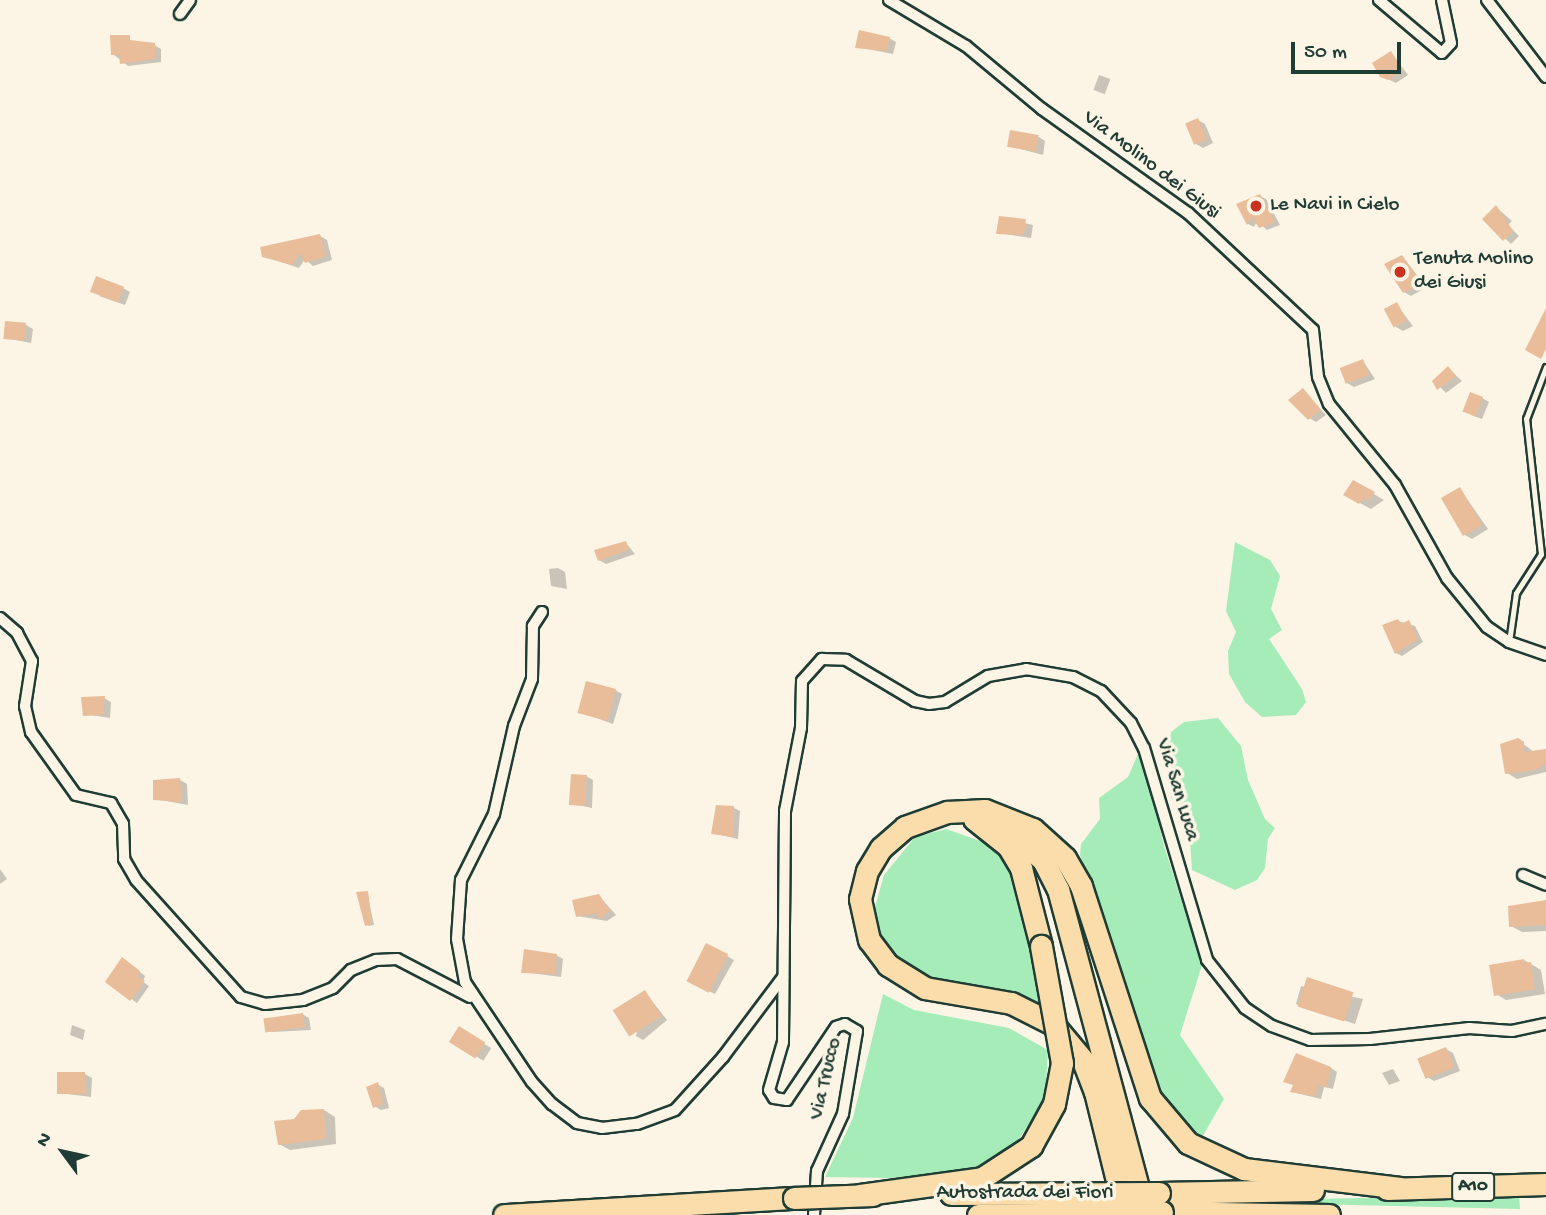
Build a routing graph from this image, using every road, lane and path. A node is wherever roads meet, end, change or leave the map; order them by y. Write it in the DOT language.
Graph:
graph roads {
  1 [pos="190,0"];
  2 [pos="888,0"];
  3 [pos="1379,0"];
  4 [pos="1442,0"];
  5 [pos="1487,0"];
  6 [pos="180,14"];
  7 [pos="1546,78"];
  8 [pos="1546,368"];
  9 [pos="542,612"];
  10 [pos="0,618"];
  11 [pos="1509,642"];
  12 [pos="1546,654"];
  13 [pos="947,812"];
  14 [pos="974,819"];
  15 [pos="1523,874"];
  16 [pos="1546,885"];
  17 [pos="783,977"];
  18 [pos="482,1006"];
  19 [pos="1546,1024"];
  20 [pos="1546,1184"];
  21 [pos="1400,1188"];
  22 [pos="860,1195"];
  23 [pos="1156,1207"];
  24 [pos="504,1215"];
  25 [pos="814,1215"];
  26 [pos="978,1215"];
  27 [pos="1126,1215"];
  28 [pos="1329,1215"];
  1 -- 6 [label="street"];
  2 -- 11 [label="street, Via Molino dei Giusi"];
  3 -- 4 [label="street"];
  5 -- 7 [label="street"];
  8 -- 11 [label="lane"];
  9 -- 18 [label="street"];
  10 -- 18 [label="street"];
  11 -- 12 [label="street, Via Molino dei Giusi"];
  13 -- 14 [label="highway"];
  13 -- 21 [label="highway"];
  13 -- 27 [label="highway"];
  14 -- 22 [label="highway, bridge"];
  14 -- 23 [label="highway"];
  15 -- 16 [label="street"];
  17 -- 18 [label="street"];
  17 -- 19 [label="street, Via San Luca"];
  17 -- 25 [label="street, Via Trucco"];
  20 -- 21 [label="highway, Autostrada dei Fiori / A10"];
  21 -- 23 [label="highway, Autostrada dei Fiori / A10"];
  22 -- 23 [label="highway, Autostrada dei Fiori / A10, bridge"];
  22 -- 24 [label="highway, Autostrada dei Fiori / A10, bridge"];
  23 -- 26 [label="highway, Autostrada dei Fiori / A10, bridge"];
  23 -- 28 [label="highway, Autostrada dei Fiori / A10"];
}
